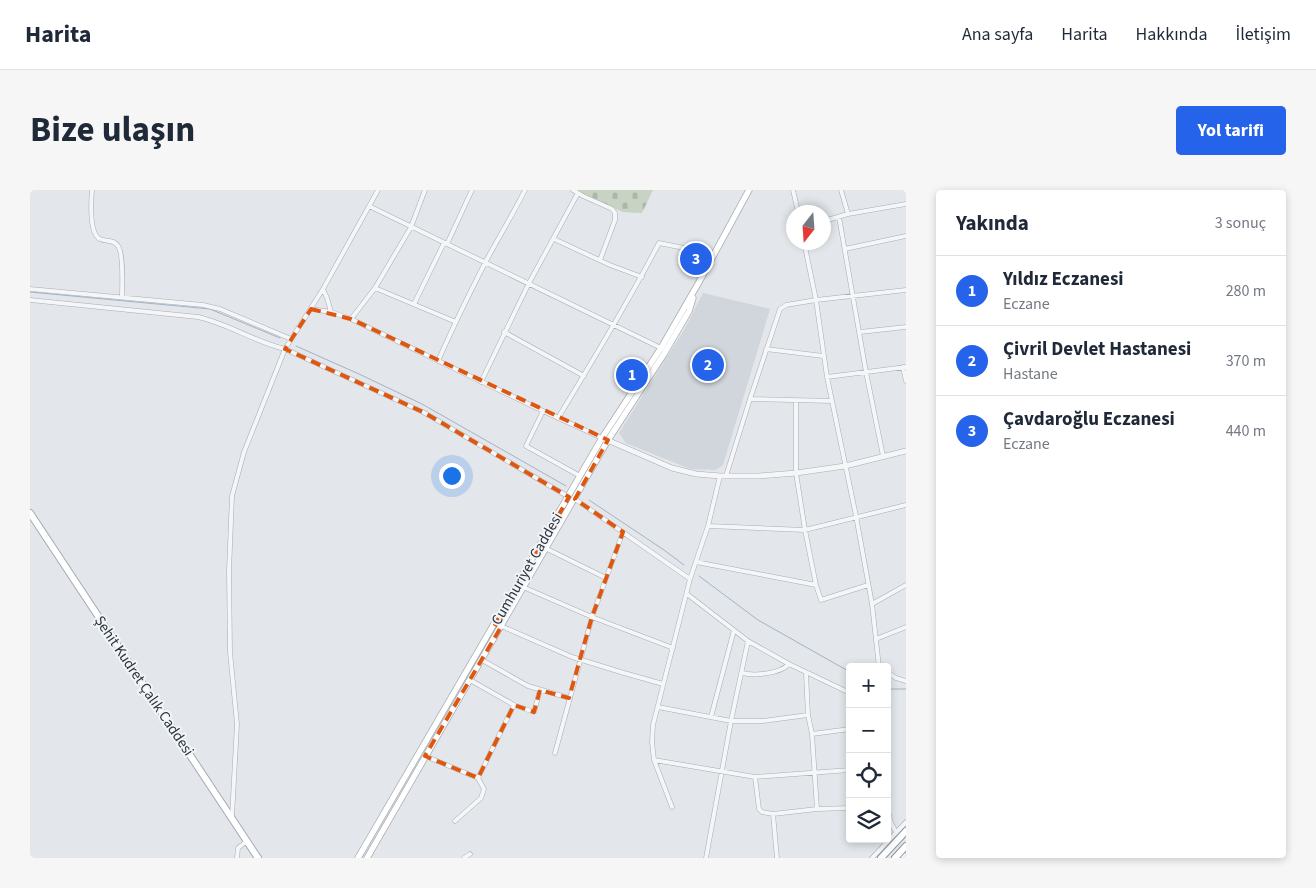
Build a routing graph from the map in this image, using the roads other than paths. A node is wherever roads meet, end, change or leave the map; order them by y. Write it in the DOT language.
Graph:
graph roads {
  1 [pos="92,190"];
  2 [pos="378,190"];
  3 [pos="425,190"];
  4 [pos="472,190"];
  5 [pos="525,190"];
  6 [pos="574,190"];
  7 [pos="749,190"];
  8 [pos="793,190"];
  9 [pos="842,190"];
  10 [pos="578,193"];
  11 [pos="906,204"];
  12 [pos="796,205"];
  13 [pos="369,206"];
  14 [pos="848,214"];
  15 [pos="839,217"];
  16 [pos="831,219"];
  17 [pos="411,227"];
  18 [pos="906,236"];
  19 [pos="554,239"];
  20 [pos="446,243"];
  21 [pos="845,249"];
  22 [pos="806,250"];
  23 [pos="714,254"];
  24 [pos="600,260"];
  25 [pos="485,262"];
  26 [pos="642,277"];
  27 [pos="699,282"];
  28 [pos="529,284"];
  29 [pos="375,288"];
  30 [pos="30,289"];
  31 [pos="323,289"];
  32 [pos="906,290"];
  33 [pos="854,295"];
  34 [pos="122,297"];
  35 [pos="30,300"];
  36 [pos="816,300"];
  37 [pos="414,304"];
  38 [pos="311,309"];
  39 [pos="331,312"];
  40 [pos="351,319"];
  41 [pos="456,322"];
  42 [pos="614,324"];
  43 [pos="906,327"];
  44 [pos="504,332"];
  45 [pos="860,332"];
  46 [pos="291,339"];
  47 [pos="661,348"];
  48 [pos="285,349"];
  49 [pos="766,349"];
  50 [pos="823,356"];
  51 [pos="438,361"];
  52 [pos="905,367"];
  53 [pos="866,372"];
  54 [pos="584,376"];
  55 [pos="827,377"];
  56 [pos="906,381"];
  57 [pos="481,382"];
  58 [pos="750,399"];
  59 [pos="796,401"];
  60 [pos="832,401"];
  61 [pos="543,411"];
  62 [pos="558,418"];
  63 [pos="605,439"];
  64 [pos="906,451"];
  65 [pos="883,456"];
  66 [pos="845,466"];
  67 [pos="796,473"];
  68 [pos="580,476"];
  69 [pos="723,476"];
  70 [pos="572,498"];
  71 [pos="906,504"];
  72 [pos="30,513"];
  73 [pos="856,516"];
  74 [pos="708,526"];
  75 [pos="805,530"];
  76 [pos="623,532"];
  77 [pos="545,548"];
  78 [pos="696,562"];
  79 [pos="606,578"];
  80 [pos="690,579"];
  81 [pos="816,585"];
  82 [pos="906,585"];
  83 [pos="868,586"];
  84 [pos="523,587"];
  85 [pos="687,594"];
  86 [pos="872,604"];
  87 [pos="592,617"];
  88 [pos="495,624"];
  89 [pos="501,626"];
  90 [pos="906,627"];
  91 [pos="734,630"];
  92 [pos="876,639"];
  93 [pos="748,640"];
  94 [pos="673,648"];
  95 [pos="581,659"];
  96 [pos="482,660"];
  97 [pos="879,663"];
  98 [pos="790,664"];
  99 [pos="806,672"];
  100 [pos="742,673"];
  101 [pos="891,675"];
  102 [pos="470,680"];
  103 [pos="906,681"];
  104 [pos="663,684"];
  105 [pos="540,690"];
  106 [pos="846,691"];
  107 [pos="569,698"];
  108 [pos="514,705"];
  109 [pos="658,707"];
  110 [pos="808,715"];
  111 [pos="711,717"];
  112 [pos="731,722"];
  113 [pos="846,730"];
  114 [pos="812,734"];
  115 [pos="555,753"];
  116 [pos="426,756"];
  117 [pos="654,760"];
  118 [pos="846,770"];
  119 [pos="722,772"];
  120 [pos="815,772"];
  121 [pos="755,777"];
  122 [pos="478,778"];
  123 [pos="672,807"];
  124 [pos="846,808"];
  125 [pos="817,809"];
  126 [pos="774,814"];
  127 [pos="232,818"];
  128 [pos="456,821"];
  129 [pos="906,822"];
  130 [pos="891,823"];
  131 [pos="906,831"];
  132 [pos="896,832"];
  133 [pos="247,841"];
  134 [pos="906,846"];
  135 [pos="470,854"];
  136 [pos="906,855"];
  137 [pos="237,858"];
  138 [pos="258,858"];
  139 [pos="358,858"];
  140 [pos="367,858"];
  141 [pos="464,858"];
  142 [pos="706,858"];
  143 [pos="777,858"];
  144 [pos="872,858"];
  145 [pos="880,858"];
  146 [pos="895,858"];
  147 [pos="903,858"];
  1 -- 34 [label="street"];
  2 -- 13 [label="street"];
  3 -- 17 [label="street"];
  4 -- 20 [label="street"];
  5 -- 25 [label="street"];
  6 -- 10 [label="street"];
  7 -- 23 [label="main road, Cumhuriyet Caddesi"];
  8 -- 12 [label="street"];
  9 -- 14 [label="street"];
  10 -- 19 [label="street"];
  10 -- 24 [label="street"];
  11 -- 14 [label="street"];
  13 -- 17 [label="street"];
  13 -- 31 [label="street"];
  14 -- 15 [label="street"];
  15 -- 16 [label="street"];
  15 -- 21 [label="street"];
  17 -- 20 [label="street"];
  17 -- 29 [label="street"];
  18 -- 21 [label="street"];
  19 -- 24 [label="street"];
  19 -- 28 [label="street"];
  20 -- 25 [label="street"];
  20 -- 37 [label="street"];
  21 -- 33 [label="street"];
  22 -- 36 [label="street"];
  23 -- 26 [label="street"];
  23 -- 27 [label="main road, Cumhuriyet Caddesi"];
  24 -- 26 [label="street"];
  25 -- 28 [label="street"];
  25 -- 41 [label="street"];
  26 -- 42 [label="street"];
  27 -- 47 [label="main road, Cumhuriyet Caddesi"];
  27 -- 63 [label="main road, Cumhuriyet Caddesi"];
  28 -- 42 [label="street"];
  28 -- 44 [label="street"];
  29 -- 37 [label="street"];
  29 -- 40 [label="street"];
  30 -- 34 [label="street"];
  31 -- 38 [label="street"];
  31 -- 39 [label="street"];
  32 -- 33 [label="street"];
  33 -- 36 [label="street"];
  33 -- 45 [label="street"];
  34 -- 46 [label="street"];
  35 -- 48 [label="street"];
  36 -- 49 [label="street"];
  36 -- 50 [label="street"];
  37 -- 41 [label="street"];
  38 -- 39 [label="street"];
  38 -- 46 [label="street"];
  39 -- 40 [label="street"];
  40 -- 51 [label="street"];
  41 -- 51 [label="street"];
  42 -- 47 [label="street"];
  42 -- 54 [label="street"];
  43 -- 45 [label="street"];
  44 -- 54 [label="street"];
  44 -- 57 [label="street"];
  45 -- 53 [label="street"];
  46 -- 48 [label="street"];
  47 -- 63 [label="main road, Cumhuriyet Caddesi"];
  48 -- 70 [label="street"];
  48 -- 127 [label="street"];
  49 -- 50 [label="street"];
  49 -- 58 [label="street"];
  50 -- 55 [label="street"];
  51 -- 57 [label="street"];
  52 -- 53 [label="street"];
  52 -- 56 [label="street"];
  53 -- 55 [label="street"];
  53 -- 65 [label="street"];
  54 -- 62 [label="street"];
  55 -- 60 [label="street"];
  57 -- 61 [label="street"];
  58 -- 59 [label="street"];
  58 -- 69 [label="street"];
  59 -- 60 [label="street"];
  59 -- 67 [label="street"];
  60 -- 66 [label="street"];
  61 -- 62 [label="street"];
  61 -- 68 [label="street"];
  62 -- 63 [label="street"];
  63 -- 68 [label="main road, Cumhuriyet Caddesi"];
  63 -- 69 [label="street"];
  63 -- 70 [label="main road, Cumhuriyet Caddesi"];
  64 -- 65 [label="street"];
  65 -- 66 [label="street"];
  66 -- 67 [label="street"];
  66 -- 73 [label="street"];
  67 -- 69 [label="street"];
  67 -- 75 [label="street"];
  68 -- 70 [label="main road, Cumhuriyet Caddesi"];
  69 -- 74 [label="street"];
  70 -- 76 [label="street"];
  70 -- 77 [label="main road, Cumhuriyet Caddesi"];
  70 -- 88 [label="main road, Cumhuriyet Caddesi"];
  71 -- 73 [label="street"];
  72 -- 127 [label="main road, Şehit Kudret Çalık Caddesi"];
  73 -- 75 [label="street"];
  73 -- 83 [label="street"];
  74 -- 75 [label="street"];
  74 -- 78 [label="street"];
  75 -- 81 [label="street"];
  76 -- 79 [label="street"];
  76 -- 80 [label="street"];
  77 -- 79 [label="street"];
  77 -- 84 [label="main road, Cumhuriyet Caddesi"];
  78 -- 80 [label="street"];
  78 -- 81 [label="street"];
  79 -- 87 [label="street"];
  80 -- 85 [label="street"];
  81 -- 83 [label="street"];
  82 -- 86 [label="street"];
  83 -- 86 [label="street"];
  84 -- 87 [label="street"];
  84 -- 89 [label="main road, Cumhuriyet Caddesi"];
  85 -- 91 [label="street"];
  85 -- 94 [label="street"];
  86 -- 92 [label="street"];
  87 -- 94 [label="street"];
  87 -- 95 [label="street"];
  88 -- 89 [label="street"];
  88 -- 139 [label="main road, Cumhuriyet Caddesi"];
  89 -- 95 [label="street"];
  89 -- 96 [label="main road, Cumhuriyet Caddesi"];
  90 -- 92 [label="street"];
  91 -- 93 [label="street"];
  91 -- 111 [label="street"];
  92 -- 97 [label="street"];
  93 -- 98 [label="street"];
  93 -- 100 [label="street"];
  94 -- 104 [label="street"];
  95 -- 104 [label="street"];
  95 -- 107 [label="street"];
  96 -- 102 [label="main road, Cumhuriyet Caddesi"];
  96 -- 105 [label="street"];
  98 -- 99 [label="street"];
  98 -- 100 [label="street"];
  99 -- 106 [label="street"];
  99 -- 110 [label="street"];
  100 -- 112 [label="street"];
  101 -- 103 [label="street"];
  102 -- 108 [label="street"];
  102 -- 116 [label="main road, Cumhuriyet Caddesi"];
  104 -- 109 [label="street"];
  105 -- 107 [label="street"];
  105 -- 108 [label="street"];
  107 -- 115 [label="street"];
  108 -- 122 [label="street"];
  109 -- 111 [label="street"];
  109 -- 117 [label="street"];
  110 -- 112 [label="street"];
  110 -- 114 [label="street"];
  111 -- 112 [label="street"];
  112 -- 119 [label="street"];
  113 -- 114 [label="street"];
  114 -- 120 [label="street"];
  116 -- 122 [label="street"];
  116 -- 140 [label="main road, Cumhuriyet Caddesi"];
  117 -- 119 [label="street"];
  117 -- 123 [label="street"];
  118 -- 120 [label="street"];
  119 -- 121 [label="street"];
  119 -- 142 [label="street"];
  120 -- 121 [label="street"];
  120 -- 125 [label="street"];
  121 -- 126 [label="street"];
  122 -- 128 [label="street"];
  124 -- 125 [label="street"];
  125 -- 126 [label="street"];
  126 -- 143 [label="street"];
  127 -- 133 [label="main road, Şehit Kudret Çalık Caddesi"];
  129 -- 132 [label="street"];
  130 -- 132 [label="street"];
  131 -- 145 [label="main road"];
  132 -- 144 [label="street"];
  133 -- 137 [label="street"];
  133 -- 138 [label="main road, Şehit Kudret Çalık Caddesi"];
  134 -- 146 [label="main road"];
  135 -- 141 [label="street"];
  136 -- 147 [label="street"];
}
